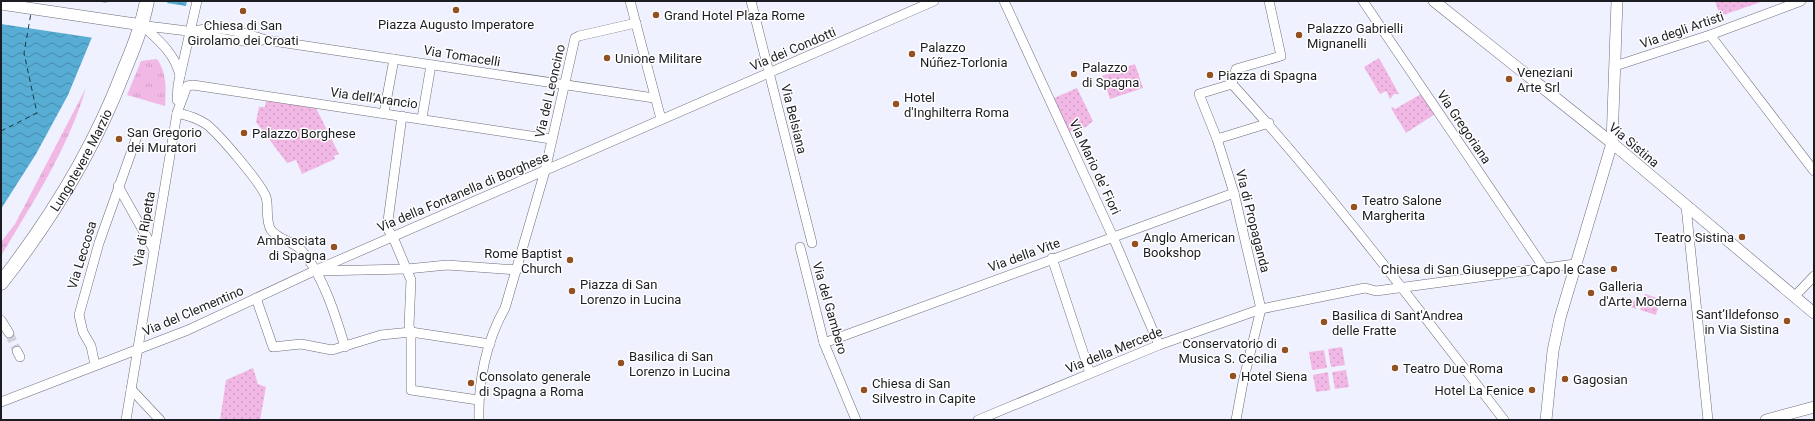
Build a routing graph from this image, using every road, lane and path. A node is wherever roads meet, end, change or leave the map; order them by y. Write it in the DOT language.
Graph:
graph roads {
  1 [pos="147,1"];
  2 [pos="197,1"];
  3 [pos="630,1"];
  4 [pos="750,1"];
  5 [pos="934,1"];
  6 [pos="1004,1"];
  7 [pos="1269,1"];
  8 [pos="1363,1"];
  9 [pos="1434,1"];
  10 [pos="1618,1"];
  11 [pos="1802,1"];
  12 [pos="1,4"];
  13 [pos="636,23"];
  14 [pos="142,25"];
  15 [pos="190,32"];
  16 [pos="1710,35"];
  17 [pos="394,59"];
  18 [pos="431,65"];
  19 [pos="1615,66"];
  20 [pos="769,73"];
  21 [pos="180,78"];
  22 [pos="1232,84"];
  23 [pos="564,85"];
  24 [pos="654,98"];
  25 [pos="177,113"];
  26 [pos="384,113"];
  27 [pos="402,116"];
  28 [pos="422,118"];
  29 [pos="661,119"];
  30 [pos="1268,123"];
  31 [pos="137,136"];
  32 [pos="621,137"];
  33 [pos="551,139"];
  34 [pos="1217,139"];
  35 [pos="1612,143"];
  36 [pos="545,171"];
  37 [pos="1814,171"];
  38 [pos="118,186"];
  39 [pos="1234,193"];
  40 [pos="1686,206"];
  41 [pos="393,237"];
  42 [pos="1113,237"];
  43 [pos="812,243"];
  44 [pos="800,247"];
  45 [pos="154,250"];
  46 [pos="1052,258"];
  47 [pos="1575,264"];
  48 [pos="1544,268"];
  49 [pos="407,269"];
  50 [pos="517,270"];
  51 [pos="314,271"];
  52 [pos="1814,276"];
  53 [pos="1,283"];
  54 [pos="1402,287"];
  55 [pos="258,297"];
  56 [pos="1794,297"];
  57 [pos="1261,309"];
  58 [pos="1814,313"];
  59 [pos="1,320"];
  60 [pos="411,332"];
  61 [pos="9,333"];
  62 [pos="824,343"];
  63 [pos="490,344"];
  64 [pos="1159,345"];
  65 [pos="346,347"];
  66 [pos="137,349"];
  67 [pos="95,365"];
  68 [pos="1090,373"];
  69 [pos="131,389"];
  70 [pos="478,400"];
  71 [pos="1,402"];
  72 [pos="1814,407"];
  73 [pos="126,420"];
  74 [pos="160,420"];
  75 [pos="479,420"];
  76 [pos="856,420"];
  77 [pos="978,420"];
  78 [pos="1236,420"];
  79 [pos="1504,420"];
  80 [pos="1546,420"];
  81 [pos="1708,420"];
  82 [pos="1766,420"];
  1 -- 14 [label="main road, Lungotevere Marzio"];
  2 -- 15 [label="street"];
  3 -- 13 [label="street"];
  4 -- 20 [label="street, Via Belsiana"];
  5 -- 20 [label="street, Via dei Condotti"];
  6 -- 42 [label="street, Via Mario de' Fiori"];
  7 -- 22 [label="street"];
  8 -- 48 [label="street, Via Gregoriana"];
  9 -- 35 [label="street, Via Sistina"];
  10 -- 19 [label="street"];
  11 -- 16 [label="street, Via degli Artisti"];
  12 -- 14 [label="street"];
  13 -- 23 [label="street, Via del Leoncino"];
  13 -- 24 [label="street"];
  14 -- 15 [label="street, Via Tomacelli"];
  14 -- 21 [label="street"];
  14 -- 53 [label="main road, Lungotevere Marzio"];
  15 -- 17 [label="street, Via Tomacelli"];
  15 -- 21 [label="street"];
  16 -- 19 [label="street, Via degli Artisti"];
  16 -- 37 [label="street"];
  17 -- 18 [label="street, Via Tomacelli"];
  17 -- 26 [label="street"];
  18 -- 23 [label="street, Via Tomacelli"];
  18 -- 28 [label="street"];
  19 -- 35 [label="street"];
  20 -- 29 [label="street, Via dei Condotti"];
  20 -- 43 [label="street, Via Belsiana"];
  21 -- 25 [label="street"];
  22 -- 30 [label="street"];
  22 -- 34 [label="street"];
  23 -- 24 [label="street, Via Tomacelli"];
  23 -- 33 [label="street, Via del Leoncino"];
  24 -- 29 [label="street"];
  25 -- 26 [label="street, Via dell'Arancio"];
  25 -- 45 [label="street, Via di Ripetta"];
  25 -- 51 [label="street"];
  26 -- 27 [label="street, Via dell'Arancio"];
  27 -- 28 [label="street, Via dell'Arancio"];
  27 -- 41 [label="street"];
  28 -- 33 [label="street, Via dell'Arancio"];
  29 -- 32 [label="street, Via dei Condotti"];
  30 -- 34 [label="street"];
  30 -- 54 [label="street"];
  31 -- 38 [label="street, Via Leccosa"];
  32 -- 36 [label="street, Via della Fontanella di Borghese"];
  33 -- 36 [label="street, Via del Leoncino"];
  34 -- 39 [label="street, Via di Propaganda"];
  35 -- 40 [label="street, Via Sistina"];
  35 -- 47 [label="street"];
  36 -- 41 [label="street, Via della Fontanella di Borghese"];
  36 -- 50 [label="street, Via del Leoncino"];
  38 -- 45 [label="street"];
  38 -- 67 [label="street, Via Leccosa"];
  39 -- 42 [label="street, Via della Vite"];
  39 -- 57 [label="street, Via di Propaganda"];
  40 -- 56 [label="street, Via Sistina"];
  40 -- 81 [label="street"];
  41 -- 49 [label="street"];
  41 -- 51 [label="street, Via della Fontanella di Borghese"];
  42 -- 46 [label="street, Via della Vite"];
  42 -- 64 [label="street, Via Mario de' Fiori"];
  44 -- 62 [label="street, Via del Gambero"];
  45 -- 66 [label="street, Via di Ripetta"];
  46 -- 62 [label="street, Via della Vite"];
  46 -- 68 [label="street"];
  47 -- 48 [label="street, Via della Mercede"];
  47 -- 80 [label="street"];
  48 -- 54 [label="street, Via della Mercede"];
  49 -- 50 [label="street"];
  49 -- 51 [label="street"];
  49 -- 60 [label="street"];
  50 -- 63 [label="street, Via del Leoncino"];
  51 -- 55 [label="street, Via della Fontanella di Borghese"];
  51 -- 65 [label="street"];
  52 -- 56 [label="street"];
  54 -- 57 [label="street, Via della Mercede"];
  54 -- 79 [label="street"];
  55 -- 65 [label="street"];
  55 -- 66 [label="street, Via del Clementino"];
  56 -- 58 [label="street, Via Sistina"];
  57 -- 64 [label="street, Via della Mercede"];
  57 -- 78 [label="street"];
  59 -- 61 [label="street"];
  60 -- 63 [label="street"];
  60 -- 65 [label="street"];
  60 -- 70 [label="street"];
  62 -- 76 [label="street, Via del Gambero"];
  63 -- 70 [label="street, Via del Leoncino"];
  64 -- 68 [label="street, Via della Mercede"];
  66 -- 67 [label="street, Via del Clementino"];
  66 -- 69 [label="street, Via di Ripetta"];
  67 -- 71 [label="street, Via del Clementino"];
  68 -- 77 [label="street, Via della Mercede"];
  69 -- 73 [label="street, Via di Ripetta"];
  69 -- 74 [label="street"];
  70 -- 75 [label="street, Via del Leoncino"];
  72 -- 82 [label="street"];
}
